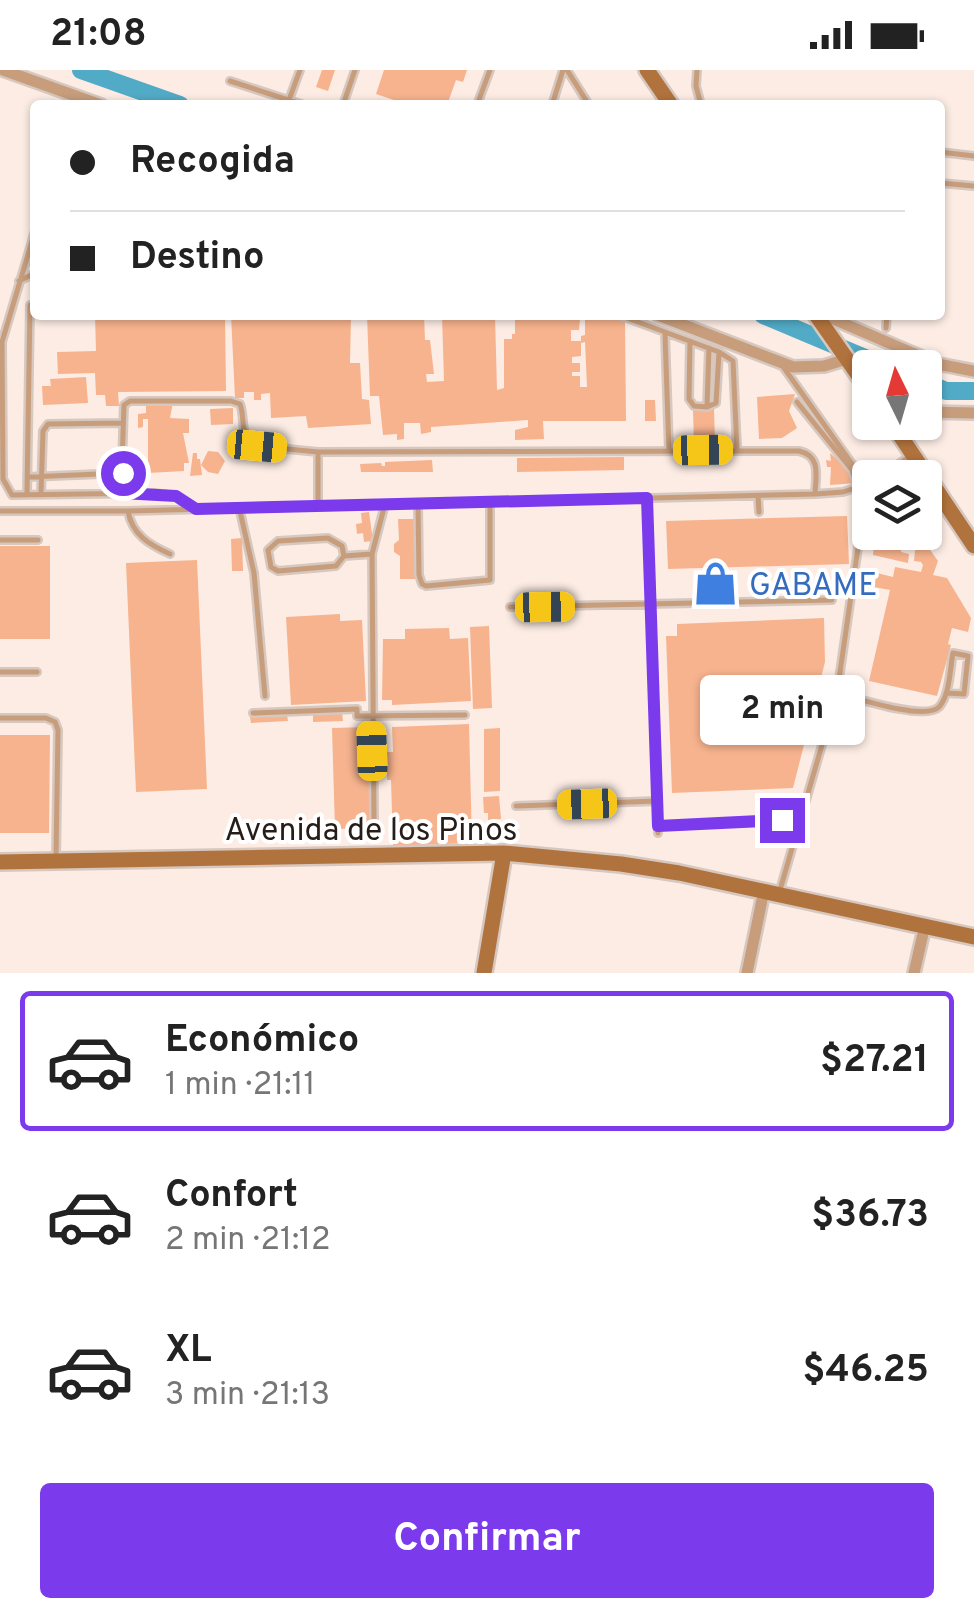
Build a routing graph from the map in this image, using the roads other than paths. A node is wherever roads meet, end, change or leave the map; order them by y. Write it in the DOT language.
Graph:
graph roads {
  1 [pos="3,70"];
  2 [pos="300,70"];
  3 [pos="355,70"];
  4 [pos="490,70"];
  5 [pos="565,70"];
  6 [pos="648,70"];
  7 [pos="697,70"];
  8 [pos="230,81"];
  9 [pos="87,100"];
  10 [pos="289,100"];
  11 [pos="344,100"];
  12 [pos="480,100"];
  13 [pos="554,100"];
  14 [pos="586,100"];
  15 [pos="669,100"];
  16 [pos="700,100"];
  17 [pos="945,153"];
  18 [pos="974,156"];
  19 [pos="945,183"];
  20 [pos="974,186"];
  21 [pos="30,249"];
  22 [pos="30,277"];
  23 [pos="20,282"];
  24 [pos="30,305"];
  25 [pos="632,320"];
  26 [pos="670,320"];
  27 [pos="822,320"];
  28 [pos="828,320"];
  29 [pos="887,320"];
  30 [pos="886,328"];
  31 [pos="665,334"];
  32 [pos="690,340"];
  33 [pos="710,348"];
  34 [pos="719,352"];
  35 [pos="844,355"];
  36 [pos="780,364"];
  37 [pos="852,366"];
  38 [pos="974,370"];
  39 [pos="797,402"];
  40 [pos="708,407"];
  41 [pos="942,412"];
  42 [pos="974,413"];
  43 [pos="122,423"];
  44 [pos="902,440"];
  45 [pos="737,450"];
  46 [pos="669,451"];
  47 [pos="318,452"];
  48 [pos="912,456"];
  49 [pos="906,460"];
  50 [pos="852,462"];
  51 [pos="852,470"];
  52 [pos="123,473"];
  53 [pos="28,477"];
  54 [pos="42,477"];
  55 [pos="852,489"];
  56 [pos="121,493"];
  57 [pos="27,494"];
  58 [pos="41,494"];
  59 [pos="814,494"];
  60 [pos="758,496"];
  61 [pos="647,498"];
  62 [pos="490,502"];
  63 [pos="418,503"];
  64 [pos="318,504"];
  65 [pos="385,504"];
  66 [pos="240,507"];
  67 [pos="196,509"];
  68 [pos="0,511"];
  69 [pos="128,511"];
  70 [pos="759,512"];
  71 [pos="0,540"];
  72 [pos="38,540"];
  73 [pos="974,546"];
  74 [pos="858,550"];
  75 [pos="170,554"];
  76 [pos="372,554"];
  77 [pos="344,556"];
  78 [pos="832,600"];
  79 [pos="651,605"];
  80 [pos="510,607"];
  81 [pos="0,672"];
  82 [pos="37,672"];
  83 [pos="946,692"];
  84 [pos="837,693"];
  85 [pos="264,696"];
  86 [pos="253,712"];
  87 [pos="465,714"];
  88 [pos="372,715"];
  89 [pos="0,718"];
  90 [pos="657,801"];
  91 [pos="516,806"];
  92 [pos="782,820"];
  93 [pos="374,822"];
  94 [pos="504,853"];
  95 [pos="56,861"];
  96 [pos="0,862"];
  97 [pos="772,892"];
  98 [pos="925,925"];
  99 [pos="974,937"];
  100 [pos="484,973"];
  101 [pos="748,973"];
  102 [pos="914,973"];
  1 -- 9 [label="street"];
  2 -- 10 [label="lane"];
  3 -- 11 [label="lane"];
  4 -- 12 [label="lane"];
  5 -- 13 [label="lane"];
  5 -- 14 [label="lane"];
  6 -- 15 [label="street"];
  7 -- 16 [label="lane"];
  8 -- 10 [label="lane"];
  17 -- 18 [label="lane"];
  19 -- 20 [label="lane"];
  21 -- 23 [label="lane"];
  22 -- 23 [label="lane"];
  23 -- 57 [label="lane"];
  24 -- 53 [label="lane"];
  25 -- 31 [label="lane"];
  26 -- 36 [label="street"];
  27 -- 35 [label="street"];
  28 -- 38 [label="street"];
  29 -- 30 [label="lane"];
  31 -- 32 [label="lane"];
  31 -- 46 [label="lane"];
  32 -- 33 [label="lane"];
  32 -- 40 [label="lane"];
  33 -- 34 [label="lane"];
  33 -- 40 [label="lane"];
  34 -- 40 [label="lane"];
  34 -- 45 [label="lane"];
  35 -- 36 [label="street"];
  35 -- 37 [label="street"];
  36 -- 50 [label="lane"];
  39 -- 51 [label="lane"];
  41 -- 42 [label="street"];
  43 -- 47 [label="lane"];
  43 -- 52 [label="lane"];
  43 -- 54 [label="lane"];
  44 -- 48 [label="street"];
  45 -- 46 [label="lane"];
  45 -- 59 [label="lane"];
  46 -- 47 [label="lane"];
  47 -- 64 [label="lane"];
  48 -- 49 [label="lane"];
  48 -- 73 [label="street"];
  52 -- 54 [label="lane"];
  52 -- 56 [label="lane"];
  53 -- 54 [label="lane"];
  53 -- 57 [label="lane"];
  54 -- 58 [label="lane"];
  55 -- 59 [label="lane"];
  56 -- 58 [label="lane"];
  56 -- 67 [label="lane"];
  57 -- 58 [label="lane"];
  59 -- 60 [label="lane"];
  60 -- 61 [label="lane"];
  60 -- 70 [label="lane"];
  61 -- 62 [label="lane"];
  61 -- 79 [label="lane"];
  62 -- 63 [label="lane"];
  62 -- 63 [label="lane"];
  63 -- 65 [label="lane"];
  64 -- 65 [label="lane"];
  64 -- 66 [label="lane"];
  65 -- 76 [label="lane"];
  66 -- 67 [label="lane"];
  66 -- 85 [label="lane"];
  67 -- 69 [label="lane"];
  68 -- 69 [label="lane"];
  69 -- 75 [label="lane"];
  71 -- 72 [label="lane"];
  74 -- 84 [label="lane"];
  76 -- 77 [label="lane"];
  76 -- 88 [label="lane"];
  77 -- 77 [label="lane"];
  78 -- 79 [label="lane"];
  79 -- 80 [label="lane"];
  79 -- 90 [label="lane"];
  81 -- 82 [label="lane"];
  83 -- 83 [label="lane"];
  83 -- 84 [label="lane"];
  84 -- 97 [label="lane"];
  86 -- 88 [label="lane"];
  87 -- 88 [label="lane"];
  88 -- 93 [label="lane"];
  89 -- 95 [label="lane"];
  90 -- 91 [label="lane"];
  90 -- 92 [label="lane"];
  94 -- 95 [label="street, Avenida de los Pinos"];
  94 -- 97 [label="street, Avenida de los Pinos"];
  94 -- 100 [label="street"];
  95 -- 96 [label="street, Avenida de los Pinos"];
  97 -- 98 [label="street, Avenida de los Pinos"];
  97 -- 101 [label="street"];
  98 -- 99 [label="street, Avenida de los Pinos"];
  98 -- 102 [label="street"];
}
